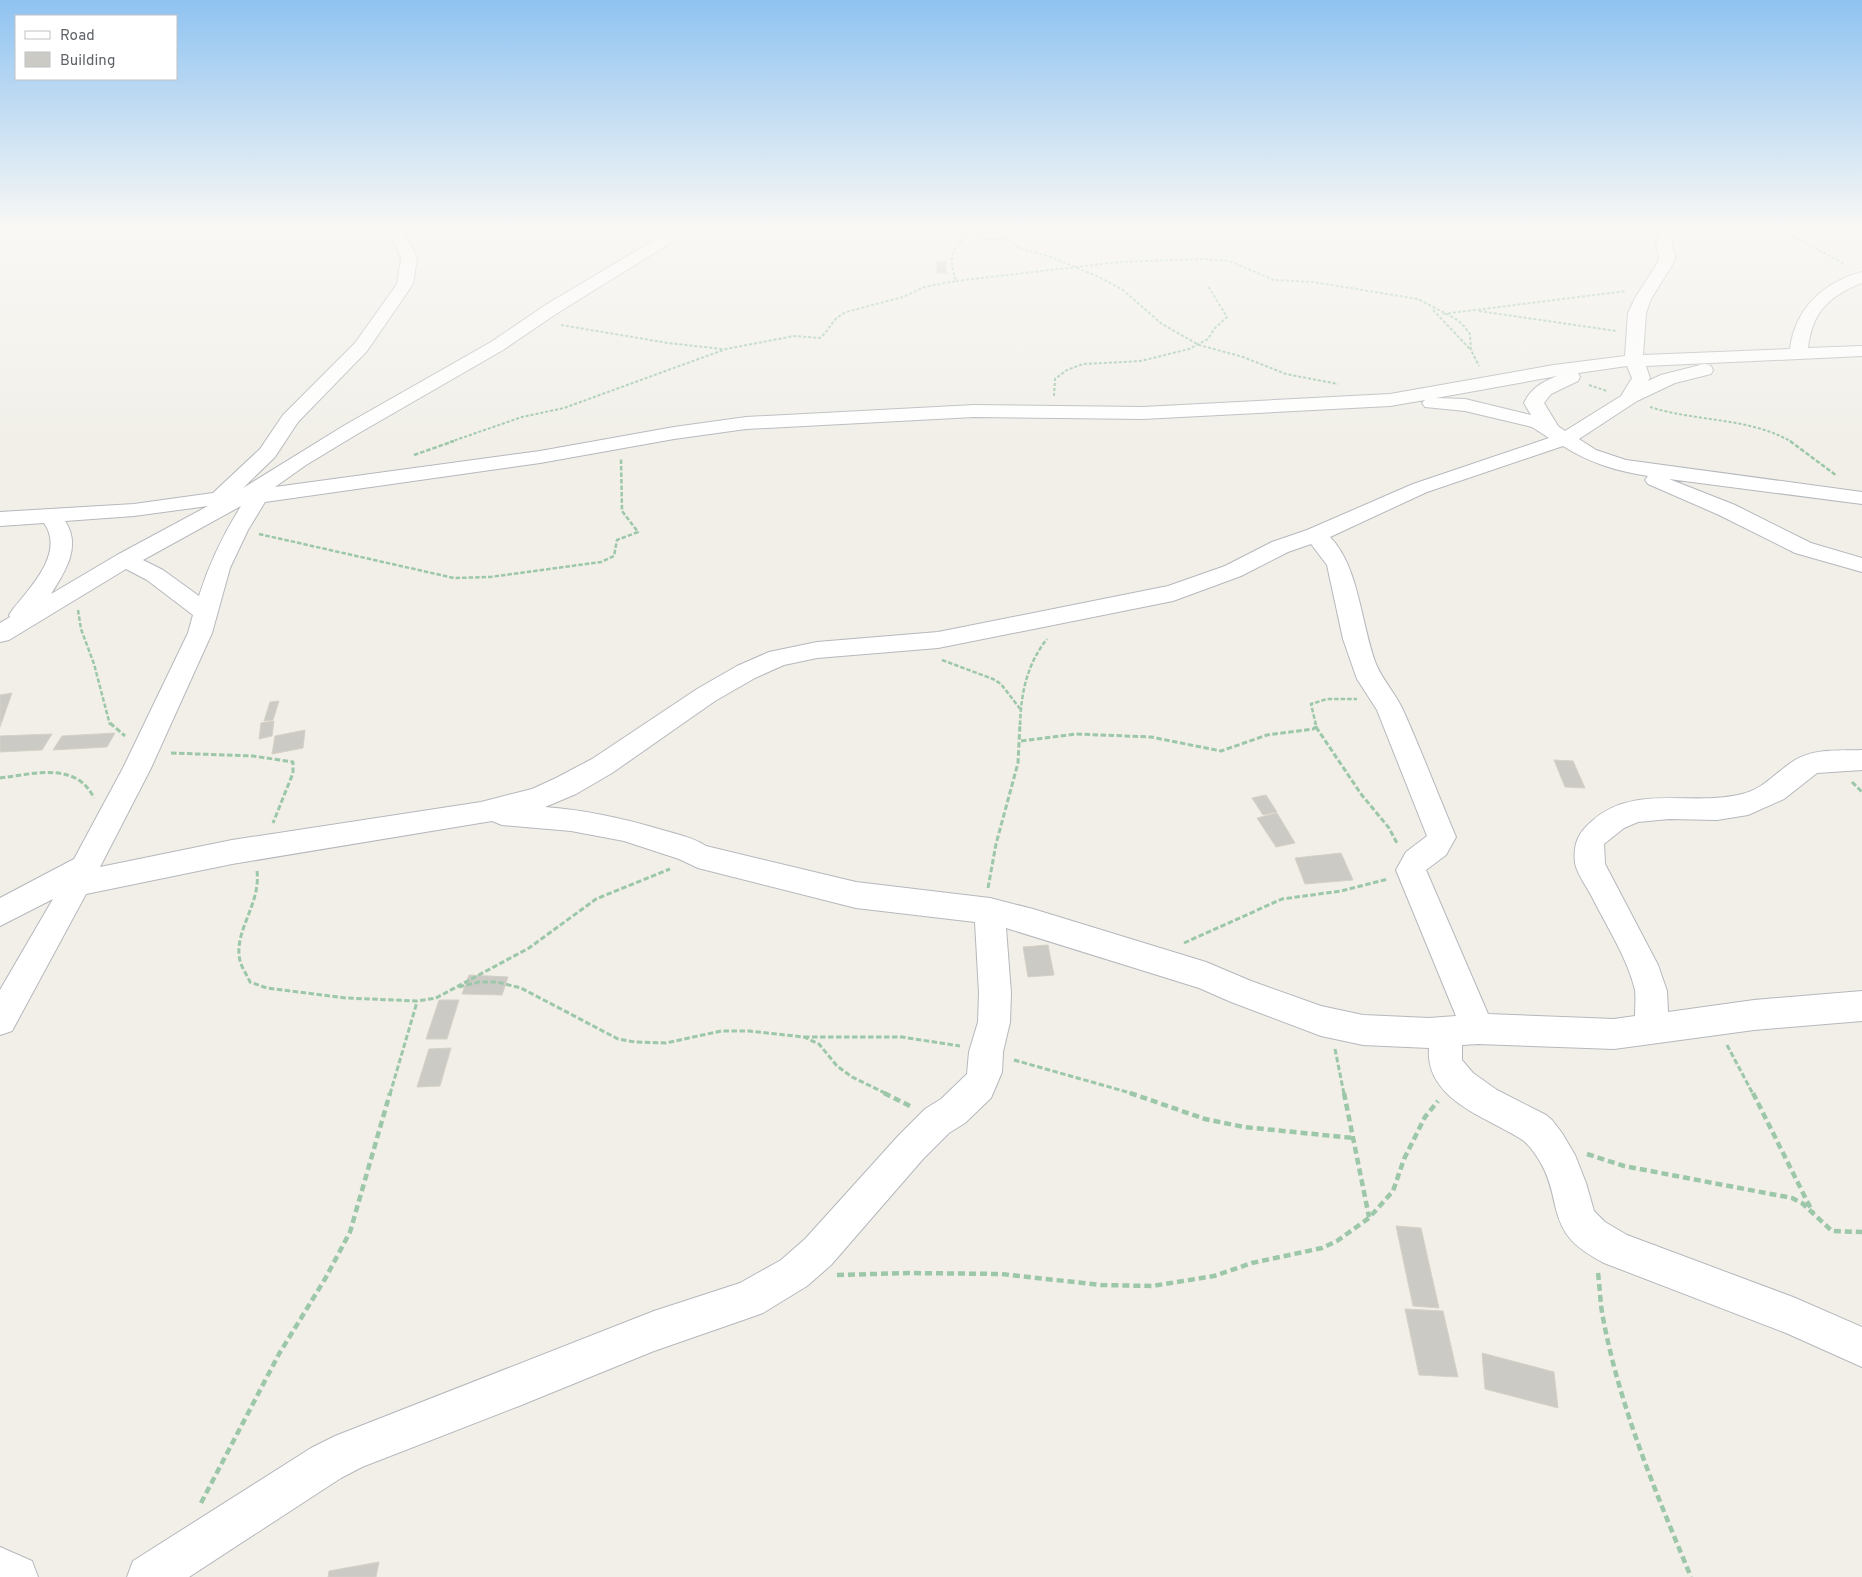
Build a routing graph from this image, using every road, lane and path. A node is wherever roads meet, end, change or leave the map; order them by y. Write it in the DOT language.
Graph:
graph roads {
  1 [pos="395,300"];
  2 [pos="569,300"];
  3 [pos="897,300"];
  4 [pos="1134,300"];
  5 [pos="1215,300"];
  6 [pos="1416,300"];
  7 [pos="1561,300"];
  8 [pos="1642,300"];
  9 [pos="1822,300"];
  10 [pos="1430,306"];
  11 [pos="1473,310"];
  12 [pos="1444,314"];
  13 [pos="536,320"];
  14 [pos="1635,335"];
  15 [pos="1199,345"];
  16 [pos="726,349"];
  17 [pos="1471,350"];
  18 [pos="1862,351"];
  19 [pos="1798,354"];
  20 [pos="1763,356"];
  21 [pos="1634,360"];
  22 [pos="1597,366"];
  23 [pos="1570,377"];
  24 [pos="1491,383"];
  25 [pos="1629,398"];
  26 [pos="1384,400"];
  27 [pos="1030,411"];
  28 [pos="1558,434"];
  29 [pos="625,442"];
  30 [pos="409,457"];
  31 [pos="1622,466"];
  32 [pos="1840,478"];
  33 [pos="248,498"];
  34 [pos="1862,498"];
  35 [pos="215,499"];
  36 [pos="50,516"];
  37 [pos="0,519"];
  38 [pos="237,530"];
  39 [pos="1314,535"];
  40 [pos="125,560"];
  41 [pos="1862,565"];
  42 [pos="75,589"];
  43 [pos="1082,611"];
  44 [pos="206,613"];
  45 [pos="4,632"];
  46 [pos="940,659"];
  47 [pos="1385,700"];
  48 [pos="1021,710"];
  49 [pos="1316,727"];
  50 [pos="1021,741"];
  51 [pos="147,747"];
  52 [pos="1862,760"];
  53 [pos="0,778"];
  54 [pos="481,812"];
  55 [pos="263,847"];
  56 [pos="232,852"];
  57 [pos="85,865"];
  58 [pos="677,867"];
  59 [pos="1414,875"];
  60 [pos="990,911"];
  61 [pos="0,913"];
  62 [pos="1155,960"];
  63 [pos="456,988"];
  64 [pos="417,1001"];
  65 [pos="1862,1006"];
  66 [pos="0,1020"];
  67 [pos="1710,1022"];
  68 [pos="1330,1024"];
  69 [pos="1463,1030"];
  70 [pos="1652,1030"];
  71 [pos="804,1037"];
  72 [pos="986,1052"];
  73 [pos="1453,1076"];
  74 [pos="937,1121"];
  75 [pos="1542,1135"];
  76 [pos="1353,1138"];
  77 [pos="1815,1215"];
  78 [pos="1369,1218"];
  79 [pos="1862,1232"];
  80 [pos="1596,1238"];
  81 [pos="794,1273"];
  82 [pos="1862,1347"];
  83 [pos="197,1510"];
  84 [pos="0,1569"];
  85 [pos="16,1577"];
  86 [pos="149,1577"];
  87 [pos="1692,1577"];
  1 -- 35 [label="street"];
  2 -- 13 [label="street"];
  3 -- 16 [label="path"];
  4 -- 15 [label="path"];
  5 -- 15 [label="path"];
  6 -- 10 [label="path"];
  7 -- 11 [label="path"];
  8 -- 14 [label="street"];
  9 -- 19 [label="street"];
  10 -- 12 [label="path"];
  10 -- 17 [label="path"];
  11 -- 12 [label="path"];
  11 -- 14 [label="path"];
  12 -- 17 [label="path"];
  13 -- 16 [label="path"];
  13 -- 33 [label="street"];
  14 -- 21 [label="street"];
  15 -- 26 [label="path"];
  15 -- 27 [label="path"];
  16 -- 30 [label="path"];
  17 -- 24 [label="path"];
  18 -- 19 [label="street"];
  19 -- 20 [label="street"];
  20 -- 21 [label="street"];
  20 -- 25 [label="street"];
  21 -- 22 [label="street"];
  21 -- 25 [label="street"];
  22 -- 23 [label="street"];
  22 -- 24 [label="street"];
  23 -- 25 [label="path"];
  23 -- 28 [label="street"];
  24 -- 26 [label="street"];
  25 -- 28 [label="street"];
  25 -- 32 [label="path"];
  26 -- 27 [label="street"];
  26 -- 28 [label="street"];
  27 -- 29 [label="street"];
  28 -- 31 [label="street"];
  28 -- 39 [label="street"];
  29 -- 33 [label="street"];
  29 -- 38 [label="path"];
  31 -- 34 [label="street"];
  31 -- 41 [label="street"];
  33 -- 35 [label="street"];
  33 -- 38 [label="street"];
  33 -- 40 [label="street"];
  35 -- 36 [label="street"];
  36 -- 37 [label="street"];
  36 -- 45 [label="street"];
  38 -- 44 [label="street"];
  39 -- 43 [label="street"];
  39 -- 47 [label="street"];
  40 -- 42 [label="street"];
  40 -- 44 [label="street"];
  42 -- 45 [label="street"];
  42 -- 51 [label="path"];
  43 -- 48 [label="path"];
  43 -- 54 [label="street"];
  44 -- 51 [label="street"];
  46 -- 48 [label="path"];
  47 -- 49 [label="path"];
  47 -- 59 [label="street"];
  48 -- 50 [label="path"];
  49 -- 50 [label="path"];
  49 -- 59 [label="path"];
  50 -- 60 [label="path"];
  51 -- 55 [label="path"];
  51 -- 57 [label="street"];
  52 -- 70 [label="street"];
  53 -- 57 [label="path"];
  54 -- 55 [label="street"];
  54 -- 60 [label="street"];
  55 -- 56 [label="street"];
  56 -- 57 [label="street"];
  56 -- 64 [label="path"];
  57 -- 61 [label="street"];
  57 -- 66 [label="street"];
  58 -- 63 [label="path"];
  59 -- 62 [label="path"];
  59 -- 69 [label="street"];
  60 -- 62 [label="street"];
  60 -- 72 [label="street"];
  62 -- 68 [label="street"];
  63 -- 64 [label="path"];
  63 -- 71 [label="path"];
  64 -- 83 [label="path"];
  65 -- 67 [label="street"];
  67 -- 70 [label="street"];
  67 -- 77 [label="path"];
  68 -- 69 [label="street"];
  68 -- 76 [label="path"];
  69 -- 70 [label="street"];
  69 -- 73 [label="street"];
  71 -- 72 [label="path"];
  71 -- 74 [label="path"];
  72 -- 74 [label="street"];
  72 -- 76 [label="path"];
  73 -- 75 [label="street"];
  73 -- 78 [label="path"];
  74 -- 81 [label="street"];
  75 -- 77 [label="path"];
  75 -- 80 [label="street"];
  76 -- 78 [label="path"];
  77 -- 79 [label="path"];
  78 -- 81 [label="path"];
  80 -- 82 [label="street"];
  80 -- 87 [label="path"];
  81 -- 86 [label="street"];
  84 -- 85 [label="street"];
}
